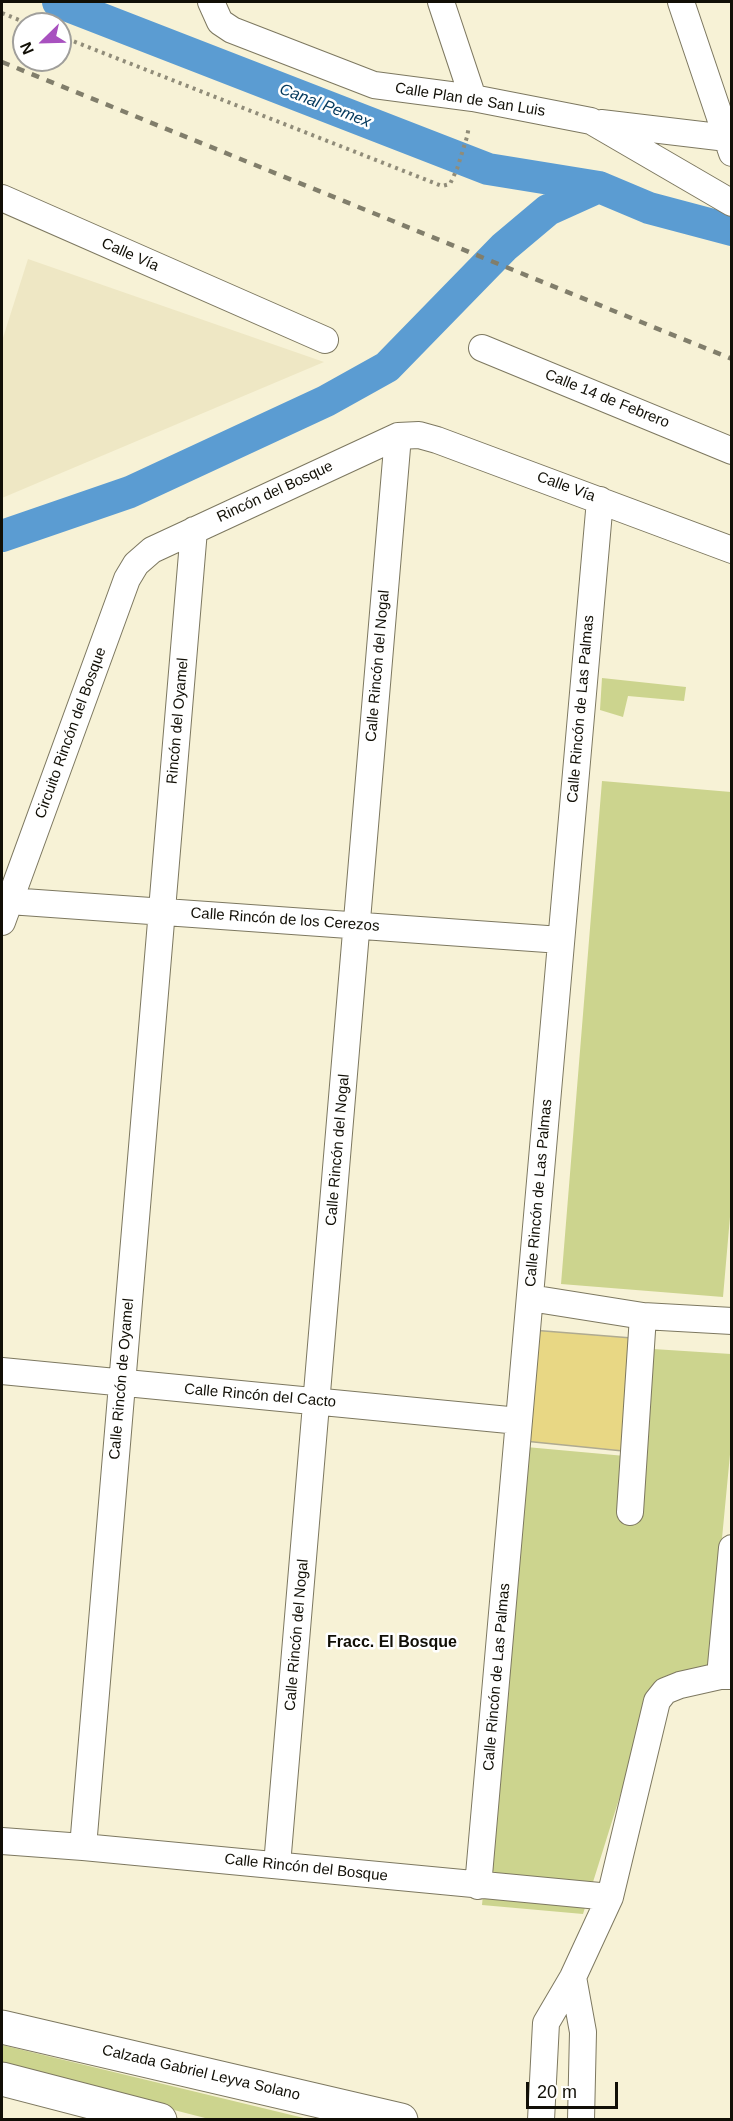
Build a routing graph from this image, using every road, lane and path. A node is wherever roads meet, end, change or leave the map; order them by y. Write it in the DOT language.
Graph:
graph roads {
  1 [pos="211,2"];
  2 [pos="441,2"];
  3 [pos="681,2"];
  4 [pos="72,41"];
  5 [pos="473,98"];
  6 [pos="591,121"];
  7 [pos="467,137"];
  8 [pos="730,142"];
  9 [pos="2,198"];
  10 [pos="732,203"];
  11 [pos="325,340"];
  12 [pos="482,348"];
  13 [pos="398,436"];
  14 [pos="732,450"];
  15 [pos="600,500"];
  16 [pos="194,530"];
  17 [pos="152,550"];
  18 [pos="732,550"];
  19 [pos="5,912"];
  20 [pos="162,912"];
  21 [pos="357,925"];
  22 [pos="561,940"];
  23 [pos="530,1298"];
  24 [pos="643,1316"];
  25 [pos="732,1320"];
  26 [pos="2,1371"];
  27 [pos="122,1383"];
  28 [pos="316,1401"];
  29 [pos="519,1421"];
  30 [pos="630,1512"];
  31 [pos="732,1548"];
  32 [pos="726,1676"];
  33 [pos="2,1841"];
  34 [pos="83,1846"];
  35 [pos="277,1865"];
  36 [pos="478,1886"];
  37 [pos="610,1897"];
  38 [pos="573,1977"];
  39 [pos="2,2027"];
  40 [pos="2,2079"];
  41 [pos="160,2120"];
  42 [pos="401,2120"];
  43 [pos="542,2120"];
  44 [pos="581,2120"];
  1 -- 5 [label="street, Calle Plan de San Luis"];
  2 -- 5 [label="street"];
  3 -- 8 [label="street"];
  4 -- 7 [label="path"];
  5 -- 6 [label="street, Calle Plan de San Luis"];
  6 -- 8 [label="street"];
  6 -- 10 [label="street, Calle Plan de San Luis"];
  9 -- 11 [label="street, Calle Vía"];
  12 -- 14 [label="street, Calle 14 de Febrero"];
  13 -- 15 [label="street, Calle Vía"];
  13 -- 16 [label="street, Rincón del Bosque"];
  13 -- 21 [label="street, Calle Rincón del Nogal"];
  15 -- 18 [label="street, Calle Vía"];
  15 -- 22 [label="street, Calle Rincón de Las Palmas"];
  16 -- 17 [label="street, Rincón del Bosque"];
  16 -- 20 [label="street, Rincón del Oyamel"];
  17 -- 19 [label="street, Circuito Rincón del Bosque"];
  19 -- 20 [label="street, Calle Rincón de los Cerezos"];
  20 -- 21 [label="street, Calle Rincón de los Cerezos"];
  20 -- 27 [label="street, Calle Rincón de Oyamel"];
  21 -- 22 [label="street, Calle Rincón de los Cerezos"];
  21 -- 28 [label="street, Calle Rincón del Nogal"];
  22 -- 23 [label="street, Calle Rincón de Las Palmas"];
  23 -- 24 [label="street"];
  23 -- 29 [label="street, Calle Rincón de Las Palmas"];
  24 -- 25 [label="street"];
  24 -- 30 [label="street"];
  26 -- 27 [label="street, Calle Rincón del Cacto"];
  27 -- 28 [label="street, Calle Rincón del Cacto"];
  27 -- 34 [label="street, Calle Rincón de Oyamel"];
  28 -- 29 [label="street, Calle Rincón del Cacto"];
  28 -- 35 [label="street, Calle Rincón del Nogal"];
  29 -- 36 [label="street, Calle Rincón de Las Palmas"];
  31 -- 32 [label="street"];
  32 -- 37 [label="street"];
  33 -- 34 [label="street, Calle Rincón del Bosque"];
  34 -- 35 [label="street, Calle Rincón del Bosque"];
  35 -- 36 [label="street, Calle Rincón del Bosque"];
  36 -- 37 [label="street, Calle Rincón del Bosque"];
  37 -- 38 [label="street"];
  38 -- 43 [label="street"];
  38 -- 44 [label="street"];
  39 -- 42 [label="main road, Calzada Gabriel Leyva Solano"];
  40 -- 41 [label="main road"];
}
